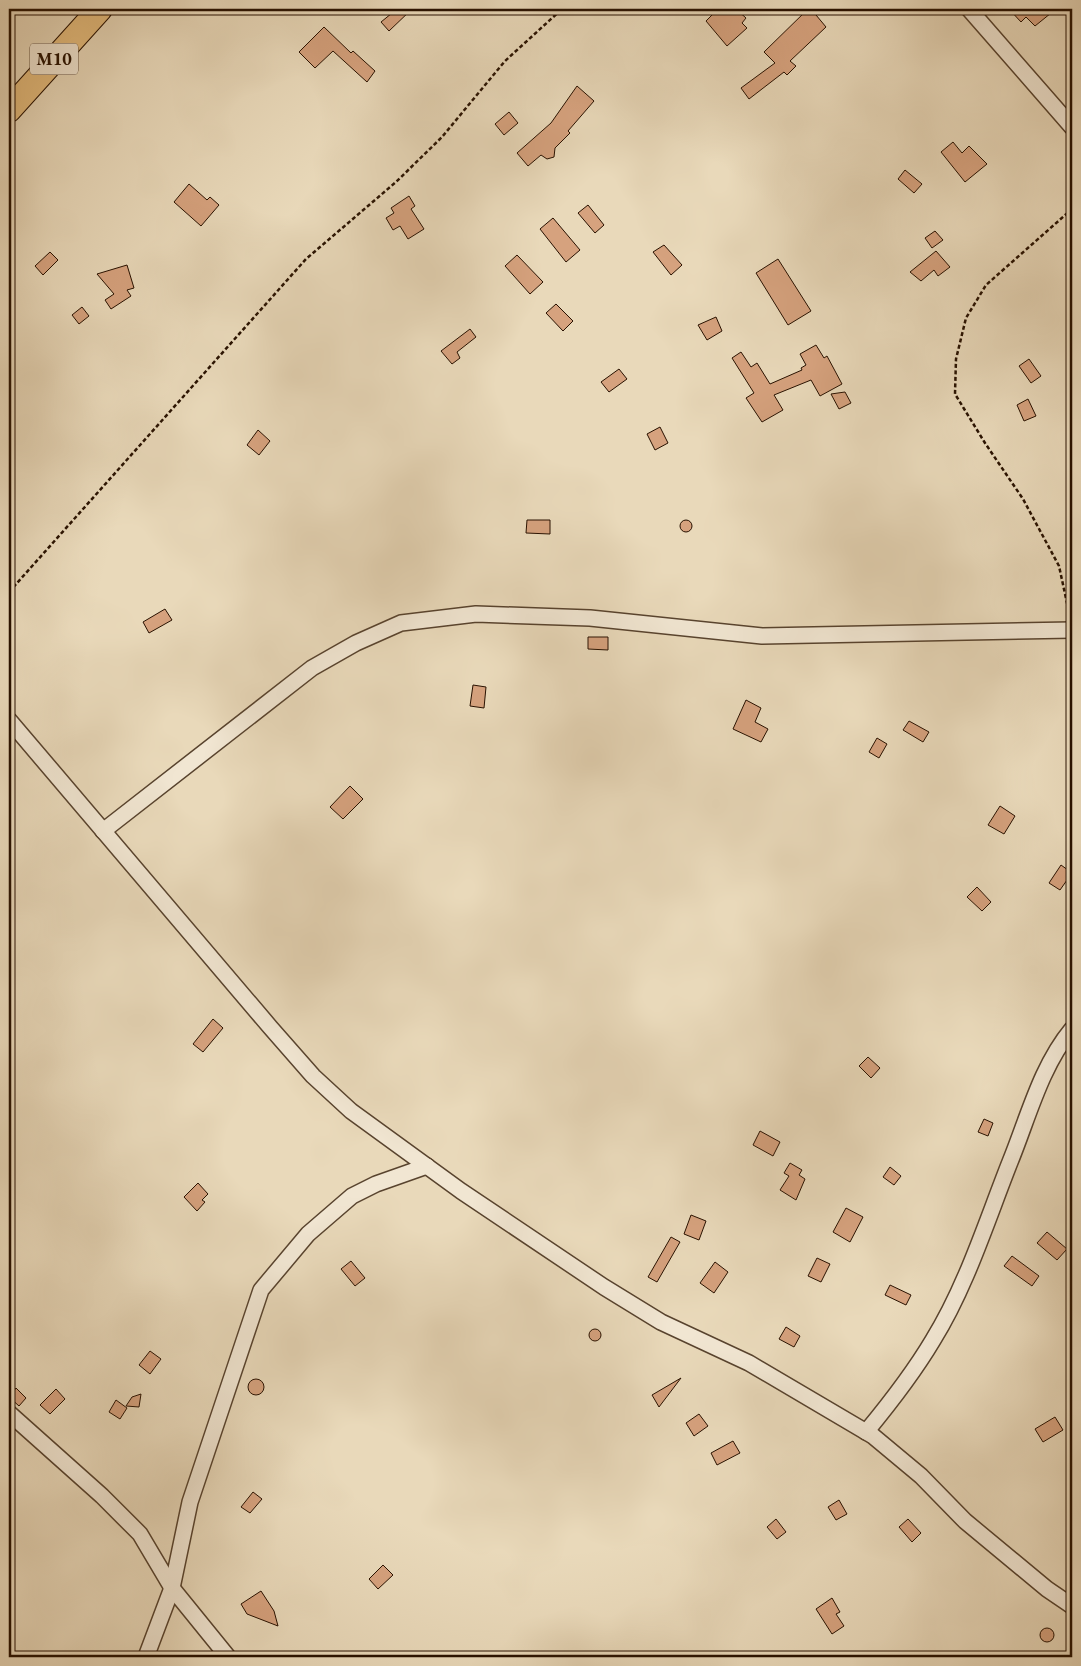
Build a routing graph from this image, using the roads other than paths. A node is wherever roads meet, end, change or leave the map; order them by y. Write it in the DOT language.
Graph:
graph roads {
  1 [pos="100,9"];
  2 [pos="970,9"];
  3 [pos="9,110"];
  4 [pos="1072,127"];
  5 [pos="1072,630"];
  6 [pos="9,720"];
  7 [pos="103,832"];
  8 [pos="1072,1029"];
  9 [pos="427,1166"];
  10 [pos="9,1413"];
  11 [pos="866,1432"];
  12 [pos="172,1588"];
  13 [pos="1072,1606"];
  14 [pos="146,1657"];
  15 [pos="228,1657"];
  1 -- 3 [label="main road, M10"];
  2 -- 4 [label="street"];
  5 -- 7 [label="street"];
  6 -- 7 [label="street"];
  7 -- 9 [label="street"];
  8 -- 11 [label="street"];
  9 -- 11 [label="street"];
  9 -- 12 [label="street"];
  10 -- 12 [label="street"];
  11 -- 13 [label="street"];
  12 -- 14 [label="street"];
  12 -- 15 [label="street"];
}
